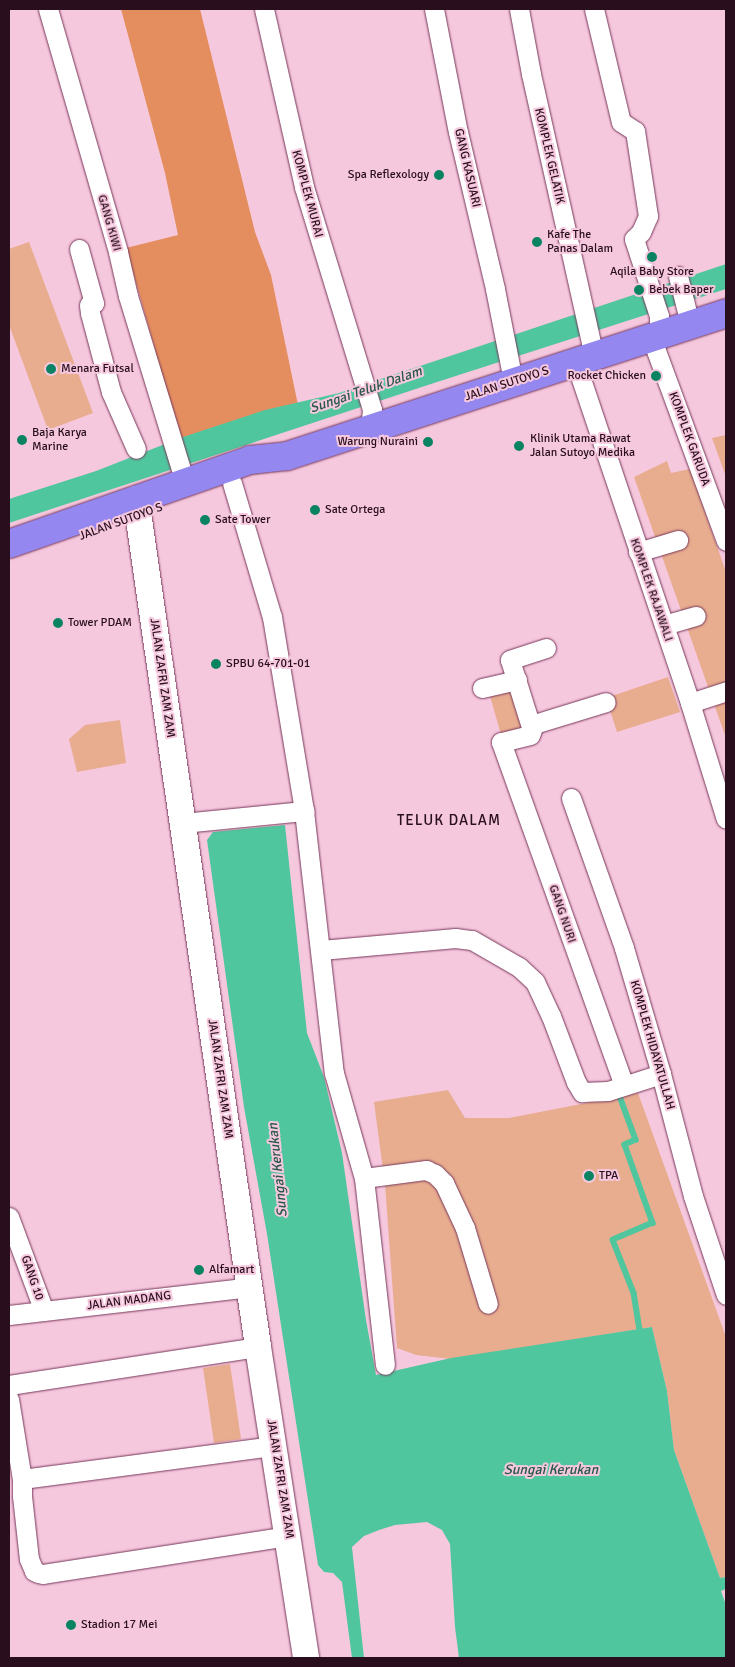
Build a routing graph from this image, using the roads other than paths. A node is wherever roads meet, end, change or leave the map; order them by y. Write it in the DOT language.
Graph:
graph roads {
  1 [pos="48,9"];
  2 [pos="264,9"];
  3 [pos="434,9"];
  4 [pos="518,9"];
  5 [pos="594,9"];
  6 [pos="79,249"];
  7 [pos="678,276"];
  8 [pos="726,313"];
  9 [pos="688,316"];
  10 [pos="656,329"];
  11 [pos="586,351"];
  12 [pos="512,373"];
  13 [pos="371,419"];
  14 [pos="136,449"];
  15 [pos="287,456"];
  16 [pos="184,476"];
  17 [pos="232,483"];
  18 [pos="137,507"];
  19 [pos="678,540"];
  20 [pos="726,541"];
  21 [pos="9,544"];
  22 [pos="638,552"];
  23 [pos="9,564"];
  24 [pos="696,616"];
  25 [pos="664,625"];
  26 [pos="546,648"];
  27 [pos="517,680"];
  28 [pos="482,688"];
  29 [pos="726,691"];
  30 [pos="606,702"];
  31 [pos="690,703"];
  32 [pos="531,725"];
  33 [pos="571,798"];
  34 [pos="304,812"];
  35 [pos="726,819"];
  36 [pos="182,823"];
  37 [pos="321,950"];
  38 [pos="661,1074"];
  39 [pos="617,1087"];
  40 [pos="364,1178"];
  41 [pos="9,1217"];
  42 [pos="250,1287"];
  43 [pos="726,1295"];
  44 [pos="488,1304"];
  45 [pos="44,1312"];
  46 [pos="9,1315"];
  47 [pos="258,1347"];
  48 [pos="384,1365"];
  49 [pos="9,1385"];
  50 [pos="9,1399"];
  51 [pos="274,1446"];
  52 [pos="18,1491"];
  53 [pos="289,1536"];
  54 [pos="306,1658"];
  1 -- 16 [label="street, GANG KIWI"];
  2 -- 13 [label="street, KOMPLEK MURAI"];
  3 -- 12 [label="street, GANG KASUARI"];
  4 -- 11 [label="street, KOMPLEK GELATIK"];
  5 -- 10 [label="street, KOMPLEK GARUDA"];
  6 -- 14 [label="street"];
  7 -- 9 [label="street"];
  8 -- 9 [label="highway, JALAN SUTOYO S"];
  9 -- 10 [label="highway, JALAN SUTOYO S"];
  10 -- 11 [label="highway, JALAN SUTOYO S"];
  10 -- 20 [label="street, KOMPLEK GARUDA"];
  11 -- 12 [label="highway, JALAN SUTOYO S"];
  11 -- 22 [label="street, KOMPLEK RAJAWALI"];
  12 -- 13 [label="highway, JALAN SUTOYO S"];
  13 -- 15 [label="highway, JALAN SUTOYO S"];
  15 -- 16 [label="highway, JALAN SUTOYO S"];
  15 -- 17 [label="highway, JALAN SUTOYO S"];
  16 -- 18 [label="highway, JALAN SUTOYO S"];
  17 -- 18 [label="highway, JALAN SUTOYO S"];
  17 -- 34 [label="street"];
  18 -- 21 [label="highway, JALAN SUTOYO S"];
  18 -- 23 [label="highway, JALAN SUTOYO S"];
  18 -- 36 [label="main road, JALAN ZAFRI ZAM ZAM"];
  19 -- 22 [label="street"];
  22 -- 25 [label="street, KOMPLEK RAJAWALI"];
  24 -- 25 [label="street"];
  25 -- 31 [label="street, KOMPLEK RAJAWALI"];
  26 -- 27 [label="street"];
  27 -- 28 [label="street"];
  27 -- 32 [label="street"];
  29 -- 31 [label="street"];
  30 -- 32 [label="street"];
  31 -- 35 [label="street, KOMPLEK RAJAWALI"];
  32 -- 39 [label="street, GANG NURI"];
  33 -- 38 [label="street, KOMPLEK HIDAYATULLAH"];
  34 -- 36 [label="street"];
  34 -- 37 [label="street"];
  36 -- 42 [label="main road, JALAN ZAFRI ZAM ZAM"];
  37 -- 39 [label="street"];
  37 -- 40 [label="street"];
  38 -- 39 [label="street"];
  38 -- 43 [label="street, KOMPLEK HIDAYATULLAH"];
  40 -- 44 [label="street"];
  40 -- 48 [label="street"];
  41 -- 45 [label="street, GANG 10"];
  42 -- 45 [label="street, JALAN MADANG"];
  42 -- 47 [label="main road, JALAN ZAFRI ZAM ZAM"];
  45 -- 46 [label="street, JALAN MADANG"];
  47 -- 49 [label="street"];
  47 -- 51 [label="main road, JALAN ZAFRI ZAM ZAM"];
  50 -- 52 [label="street"];
  51 -- 52 [label="street"];
  51 -- 53 [label="main road, JALAN ZAFRI ZAM ZAM"];
  52 -- 53 [label="street"];
  53 -- 54 [label="main road, JALAN ZAFRI ZAM ZAM"];
}
